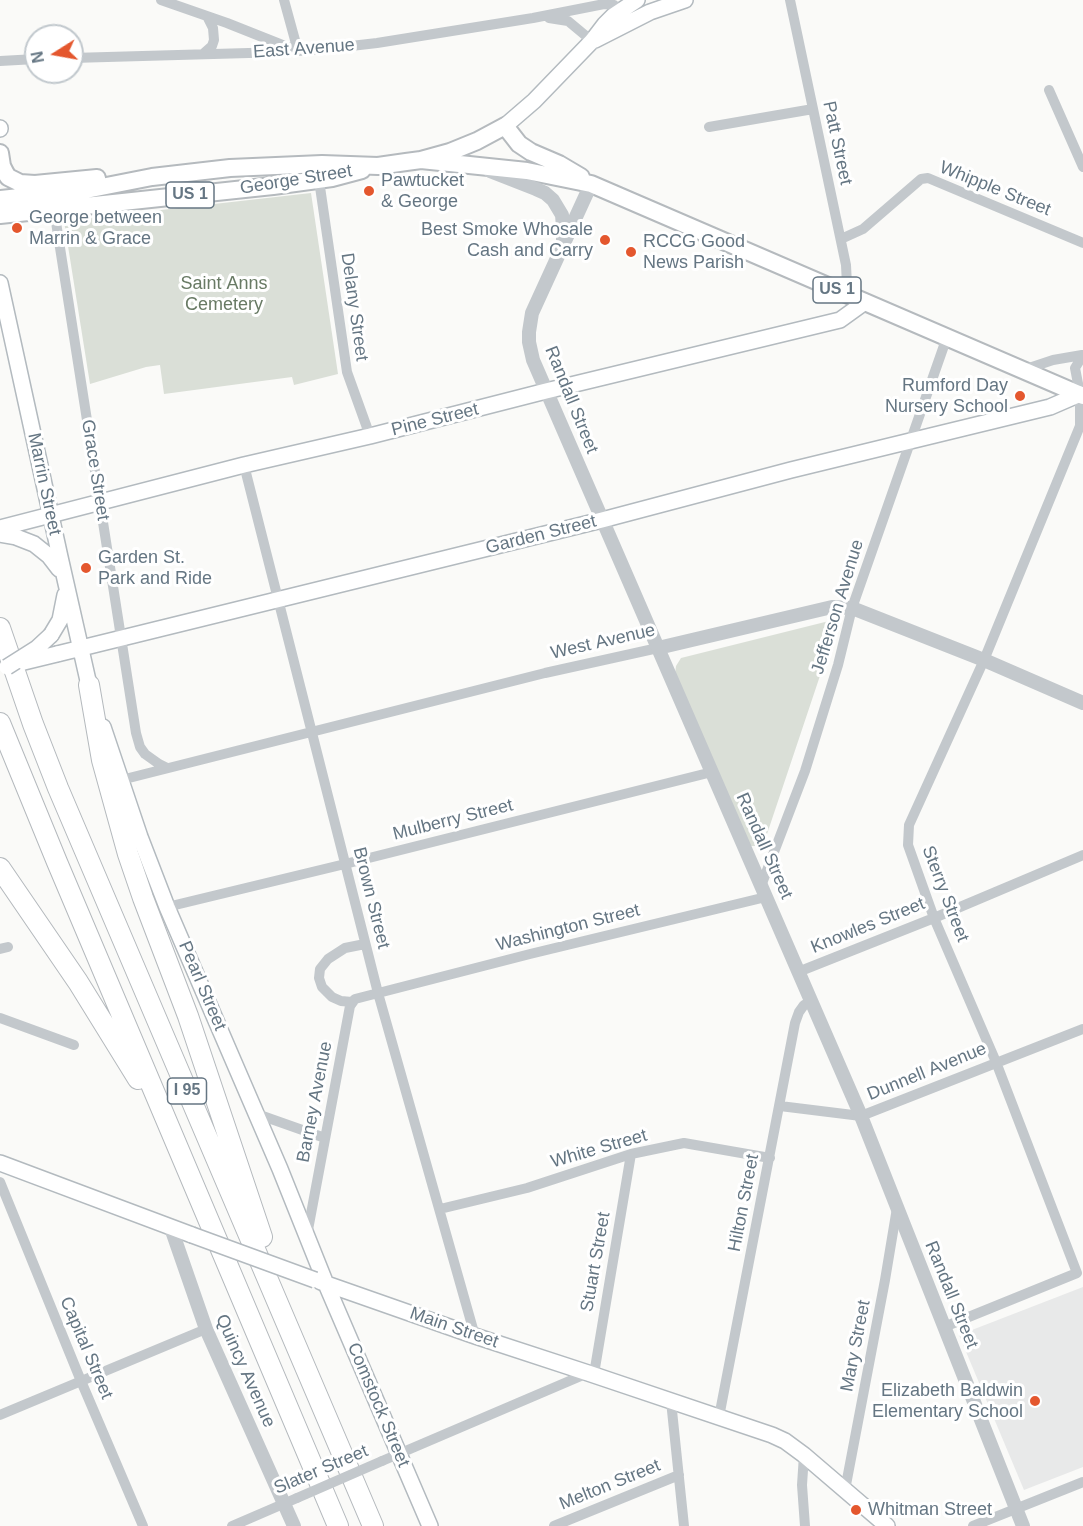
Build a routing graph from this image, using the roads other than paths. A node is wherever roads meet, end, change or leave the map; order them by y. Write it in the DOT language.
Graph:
graph roads {
  1 [pos="161,0"];
  2 [pos="284,0"];
  3 [pos="637,0"];
  4 [pos="685,0"];
  5 [pos="790,0"];
  6 [pos="664,3"];
  7 [pos="207,16"];
  8 [pos="624,17"];
  9 [pos="533,18"];
  10 [pos="592,41"];
  11 [pos="298,51"];
  12 [pos="203,54"];
  13 [pos="84,58"];
  14 [pos="24,60"];
  15 [pos="0,61"];
  16 [pos="1049,90"];
  17 [pos="813,109"];
  18 [pos="505,126"];
  19 [pos="709,127"];
  20 [pos="0,153"];
  21 [pos="421,160"];
  22 [pos="471,164"];
  23 [pos="378,166"];
  24 [pos="1083,167"];
  25 [pos="176,173"];
  26 [pos="319,180"];
  27 [pos="591,184"];
  28 [pos="0,199"];
  29 [pos="53,202"];
  30 [pos="0,215"];
  31 [pos="840,238"];
  32 [pos="1083,243"];
  33 [pos="562,248"];
  34 [pos="0,283"];
  35 [pos="844,293"];
  36 [pos="866,302"];
  37 [pos="946,337"];
  38 [pos="1082,355"];
  39 [pos="1023,370"];
  40 [pos="546,391"];
  41 [pos="1082,395"];
  42 [pos="370,436"];
  43 [pos="910,442"];
  44 [pos="244,465"];
  45 [pos="100,502"];
  46 [pos="50,515"];
  47 [pos="602,520"];
  48 [pos="0,528"];
  49 [pos="0,534"];
  50 [pos="66,582"];
  51 [pos="278,600"];
  52 [pos="852,608"];
  53 [pos="0,628"];
  54 [pos="120,638"];
  55 [pos="80,648"];
  56 [pos="658,648"];
  57 [pos="984,660"];
  58 [pos="3,667"];
  59 [pos="89,685"];
  60 [pos="1083,703"];
  61 [pos="0,723"];
  62 [pos="312,732"];
  63 [pos="167,768"];
  64 [pos="712,772"];
  65 [pos="121,780"];
  66 [pos="1083,855"];
  67 [pos="345,864"];
  68 [pos="0,867"];
  69 [pos="764,892"];
  70 [pos="167,907"];
  71 [pos="934,918"];
  72 [pos="365,944"];
  73 [pos="798,972"];
  74 [pos="378,993"];
  75 [pos="811,1001"];
  76 [pos="352,1002"];
  77 [pos="0,1018"];
  78 [pos="1083,1029"];
  79 [pos="74,1045"];
  80 [pos="996,1062"];
  81 [pos="780,1106"];
  82 [pos="257,1114"];
  83 [pos="861,1116"];
  84 [pos="325,1138"];
  85 [pos="176,1142"];
  86 [pos="631,1154"];
  87 [pos="770,1158"];
  88 [pos="0,1163"];
  89 [pos="0,1182"];
  90 [pos="897,1208"];
  91 [pos="440,1209"];
  92 [pos="171,1228"];
  93 [pos="307,1235"];
  94 [pos="321,1282"];
  95 [pos="944,1327"];
  96 [pos="206,1329"];
  97 [pos="475,1336"];
  98 [pos="561,1364"];
  99 [pos="308,1373"];
  100 [pos="591,1374"];
  101 [pos="81,1381"];
  102 [pos="555,1387"];
  103 [pos="671,1401"];
  104 [pos="0,1415"];
  105 [pos="719,1417"];
  106 [pos="398,1454"];
  107 [pos="804,1455"];
  108 [pos="679,1474"];
  109 [pos="1083,1482"];
  110 [pos="846,1490"];
  111 [pos="290,1501"];
  112 [pos="1016,1508"];
  113 [pos="580,1521"];
  114 [pos="143,1526"];
  115 [pos="232,1526"];
  116 [pos="294,1526"];
  117 [pos="338,1526"];
  118 [pos="373,1526"];
  119 [pos="430,1526"];
  120 [pos="554,1526"];
  121 [pos="684,1526"];
  122 [pos="805,1526"];
  123 [pos="887,1526"];
  124 [pos="973,1526"];
  125 [pos="1023,1526"];
  1 -- 7 [label="street"];
  2 -- 11 [label="street"];
  3 -- 8 [label="main road"];
  4 -- 6 [label="main road"];
  5 -- 17 [label="street, Patt Street"];
  6 -- 8 [label="main road"];
  7 -- 11 [label="street"];
  7 -- 12 [label="street"];
  8 -- 9 [label="street, East Avenue"];
  8 -- 10 [label="main road, George Street"];
  9 -- 10 [label="street, East Avenue"];
  9 -- 11 [label="street, East Avenue"];
  10 -- 18 [label="main road, George Street"];
  11 -- 12 [label="street, East Avenue"];
  12 -- 13 [label="street, East Avenue"];
  14 -- 15 [label="street"];
  16 -- 24 [label="street"];
  17 -- 19 [label="street"];
  17 -- 31 [label="street, Patt Street"];
  18 -- 21 [label="main road, George Street / US 1"];
  18 -- 27 [label="main road, US 1"];
  20 -- 25 [label="main road"];
  21 -- 22 [label="main road, US 1"];
  21 -- 23 [label="main road, George Street / US 1"];
  22 -- 27 [label="main road, US 1"];
  22 -- 33 [label="street"];
  23 -- 25 [label="main road, George Street / US 1"];
  23 -- 26 [label="main road, George Street / US 1"];
  25 -- 29 [label="main road, George Street / US 1"];
  26 -- 29 [label="main road, George Street / US 1"];
  26 -- 42 [label="street, Delany Street"];
  27 -- 33 [label="street, Randall Street"];
  27 -- 35 [label="main road, US 1"];
  28 -- 29 [label="main road, George Street / US 1"];
  29 -- 30 [label="main road, George Street / US 1"];
  29 -- 45 [label="street, Grace Street"];
  31 -- 32 [label="street, Whipple Street"];
  31 -- 35 [label="street, Patt Street"];
  33 -- 40 [label="street, Randall Street"];
  34 -- 46 [label="main road, Marrin Street"];
  35 -- 36 [label="main road, US 1"];
  36 -- 37 [label="main road, US 1"];
  36 -- 40 [label="main road, Pine Street"];
  37 -- 39 [label="main road, US 1"];
  37 -- 43 [label="street, Jefferson Avenue"];
  38 -- 39 [label="street"];
  38 -- 41 [label="street, Sterry Street"];
  39 -- 41 [label="main road, US 1"];
  40 -- 42 [label="main road, Pine Street"];
  40 -- 47 [label="street, Randall Street"];
  41 -- 43 [label="main road, Garden Street"];
  41 -- 57 [label="street, Sterry Street"];
  42 -- 44 [label="main road, Pine Street"];
  43 -- 47 [label="main road, Garden Street"];
  43 -- 52 [label="street, Jefferson Avenue"];
  44 -- 45 [label="main road, Pine Street"];
  44 -- 51 [label="street, Brown Street"];
  45 -- 46 [label="main road, Pine Street"];
  45 -- 54 [label="street, Grace Street"];
  46 -- 48 [label="main road, Pine Street"];
  46 -- 50 [label="main road, Marrin Street"];
  47 -- 51 [label="main road, Garden Street"];
  47 -- 56 [label="street, Randall Street"];
  49 -- 50 [label="main road"];
  50 -- 55 [label="main road, Marrin Street"];
  50 -- 58 [label="main road, bridge"];
  51 -- 54 [label="main road, Garden Street"];
  51 -- 62 [label="street, Brown Street"];
  52 -- 56 [label="street, West Avenue"];
  52 -- 57 [label="street, West Avenue"];
  52 -- 69 [label="street, Jefferson Avenue"];
  53 -- 99 [label="highway, I 95"];
  54 -- 55 [label="main road, Garden Street"];
  54 -- 63 [label="street, Grace Street"];
  55 -- 58 [label="main road, Garden Street, bridge"];
  55 -- 59 [label="main road, Marrin Street"];
  56 -- 62 [label="street, West Avenue"];
  56 -- 64 [label="street, Randall Street"];
  57 -- 60 [label="street, West Avenue"];
  57 -- 71 [label="street, Sterry Street"];
  59 -- 65 [label="main road, Pearl Street"];
  59 -- 99 [label="highway"];
  61 -- 85 [label="highway, I 95"];
  62 -- 63 [label="street, West Avenue"];
  62 -- 67 [label="street, Brown Street"];
  63 -- 65 [label="street, West Avenue"];
  64 -- 67 [label="street, Mulberry Street"];
  64 -- 69 [label="street, Randall Street"];
  65 -- 70 [label="main road, Pearl Street"];
  66 -- 71 [label="street, Knowles Street"];
  67 -- 70 [label="street, Mulberry Street"];
  67 -- 72 [label="street, Brown Street"];
  68 -- 85 [label="highway"];
  69 -- 73 [label="street, Randall Street"];
  69 -- 74 [label="street, Washington Street"];
  70 -- 82 [label="main road, Pearl Street"];
  71 -- 73 [label="street, Knowles Street"];
  71 -- 80 [label="street, Sterry Street"];
  72 -- 74 [label="street, Brown Street"];
  72 -- 76 [label="street"];
  73 -- 75 [label="street, Randall Street"];
  74 -- 76 [label="street"];
  74 -- 91 [label="street, Brown Street"];
  75 -- 81 [label="street, Hilton Street"];
  75 -- 83 [label="street, Randall Street"];
  76 -- 84 [label="street, Barney Avenue"];
  77 -- 79 [label="street"];
  78 -- 80 [label="street, Dunnell Avenue"];
  80 -- 83 [label="street, Dunnell Avenue"];
  80 -- 95 [label="street, Sterry Street"];
  81 -- 83 [label="street, Dunnell Avenue"];
  81 -- 87 [label="street, Hilton Street"];
  82 -- 84 [label="street"];
  82 -- 93 [label="main road, Pearl Street"];
  83 -- 90 [label="street, Randall Street"];
  84 -- 93 [label="street, Barney Avenue"];
  85 -- 117 [label="highway, I 95"];
  86 -- 87 [label="street, White Street"];
  86 -- 91 [label="street, White Street"];
  86 -- 100 [label="street, Stuart Street"];
  87 -- 105 [label="street, Hilton Street"];
  88 -- 92 [label="main road, Main Street"];
  89 -- 101 [label="street, Capital Street"];
  90 -- 95 [label="street, Randall Street"];
  90 -- 110 [label="street, Mary Street"];
  91 -- 97 [label="street, Brown Street"];
  92 -- 94 [label="main road, Main Street, bridge"];
  92 -- 96 [label="street, Quincy Avenue"];
  93 -- 94 [label="main road, Pearl Street"];
  94 -- 97 [label="main road, Main Street"];
  94 -- 106 [label="main road, Comstock Street"];
  95 -- 112 [label="street, Randall Street"];
  96 -- 101 [label="street"];
  96 -- 111 [label="street, Quincy Avenue"];
  97 -- 98 [label="main road, Main Street"];
  98 -- 100 [label="main road, Main Street"];
  98 -- 102 [label="street"];
  99 -- 118 [label="highway, I 95"];
  100 -- 102 [label="street, Slater Street"];
  100 -- 103 [label="main road, Main Street"];
  101 -- 104 [label="street"];
  101 -- 114 [label="street, Capital Street"];
  102 -- 106 [label="street, Slater Street"];
  103 -- 105 [label="main road, Main Street"];
  103 -- 108 [label="street"];
  105 -- 107 [label="main road, Main Street"];
  106 -- 111 [label="street, Slater Street, bridge"];
  106 -- 119 [label="main road, Comstock Street"];
  107 -- 110 [label="main road, Main Street"];
  107 -- 122 [label="street"];
  108 -- 113 [label="street, Melton Street"];
  108 -- 121 [label="street"];
  109 -- 112 [label="street"];
  110 -- 123 [label="main road, Main Street"];
  111 -- 115 [label="street, Slater Street"];
  111 -- 116 [label="street, Quincy Avenue"];
  112 -- 124 [label="street"];
  112 -- 125 [label="street, Randall Street"];
  113 -- 120 [label="street, Melton Street"];
}
